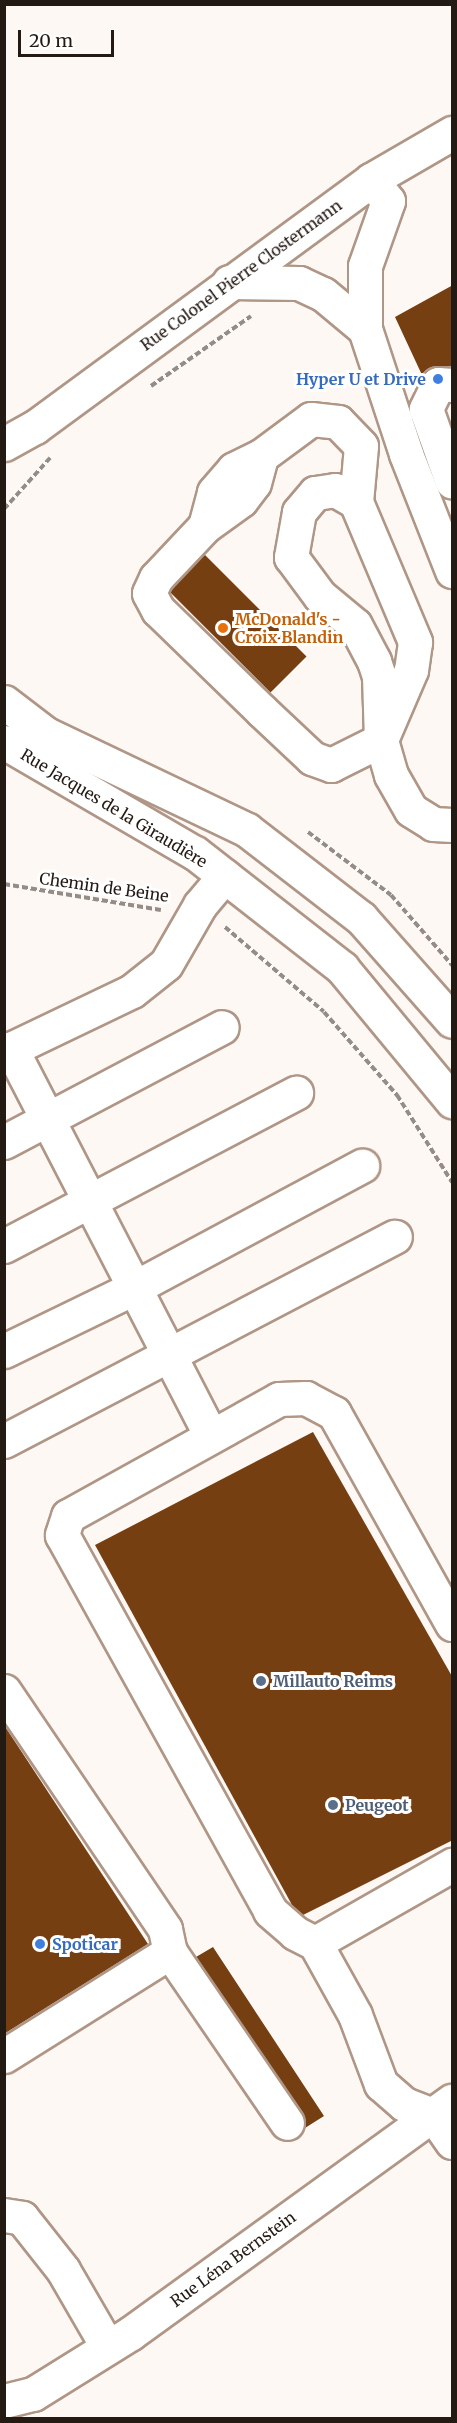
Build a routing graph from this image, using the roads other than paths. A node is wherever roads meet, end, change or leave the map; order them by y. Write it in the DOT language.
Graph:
graph roads {
  1 [pos="453,133"];
  2 [pos="371,180"];
  3 [pos="229,282"];
  4 [pos="365,329"];
  5 [pos="453,385"];
  6 [pos="35,427"];
  7 [pos="4,444"];
  8 [pos="4,461"];
  9 [pos="453,482"];
  10 [pos="356,502"];
  11 [pos="453,571"];
  12 [pos="4,702"];
  13 [pos="381,740"];
  14 [pos="4,742"];
  15 [pos="453,825"];
  16 [pos="225,876"];
  17 [pos="453,1021"];
  18 [pos="222,1027"];
  19 [pos="8,1051"];
  20 [pos="296,1093"];
  21 [pos="453,1101"];
  22 [pos="47,1120"];
  23 [pos="4,1142"];
  24 [pos="362,1166"];
  25 [pos="90,1201"];
  26 [pos="395,1237"];
  27 [pos="4,1246"];
  28 [pos="134,1288"];
  29 [pos="4,1351"];
  30 [pos="169,1355"];
  31 [pos="212,1436"];
  32 [pos="4,1441"];
  33 [pos="453,1624"];
  34 [pos="4,1691"];
  35 [pos="453,1865"];
  36 [pos="315,1943"];
  37 [pos="170,1952"];
  38 [pos="4,2055"];
  39 [pos="443,2108"];
  40 [pos="287,2123"];
  41 [pos="453,2142"];
  42 [pos="4,2215"];
  43 [pos="107,2346"];
  44 [pos="4,2401"];
  1 -- 2 [label="street, Rue Colonel Pierre Clostermann"];
  2 -- 3 [label="street, Rue Colonel Pierre Clostermann"];
  2 -- 4 [label="street"];
  3 -- 4 [label="street"];
  3 -- 6 [label="street, Rue Colonel Pierre Clostermann"];
  4 -- 11 [label="street"];
  5 -- 9 [label="street"];
  6 -- 7 [label="street, Rue Colonel Pierre Clostermann"];
  6 -- 8 [label="street, Rue Colonel Pierre Clostermann"];
  10 -- 13 [label="street"];
  10 -- 13 [label="street"];
  10 -- 13 [label="street"];
  12 -- 17 [label="street, Rue Jacques de la Giraudière"];
  13 -- 15 [label="street"];
  14 -- 16 [label="street, Rue Jacques de la Giraudière"];
  16 -- 19 [label="street"];
  16 -- 21 [label="street, Rue Jacques de la Giraudière"];
  18 -- 22 [label="street"];
  19 -- 22 [label="street"];
  20 -- 25 [label="street"];
  22 -- 23 [label="street"];
  22 -- 25 [label="street"];
  24 -- 28 [label="street"];
  25 -- 27 [label="street"];
  25 -- 28 [label="street"];
  26 -- 30 [label="street"];
  28 -- 29 [label="street"];
  28 -- 30 [label="street"];
  30 -- 31 [label="street"];
  30 -- 32 [label="street"];
  31 -- 33 [label="street"];
  31 -- 36 [label="street"];
  34 -- 37 [label="street"];
  35 -- 36 [label="street"];
  36 -- 39 [label="street"];
  37 -- 38 [label="street"];
  37 -- 40 [label="street"];
  39 -- 41 [label="street"];
  39 -- 43 [label="street, Rue Léna Bernstein"];
  42 -- 43 [label="street"];
  43 -- 44 [label="street, Rue Léna Bernstein"];
}
